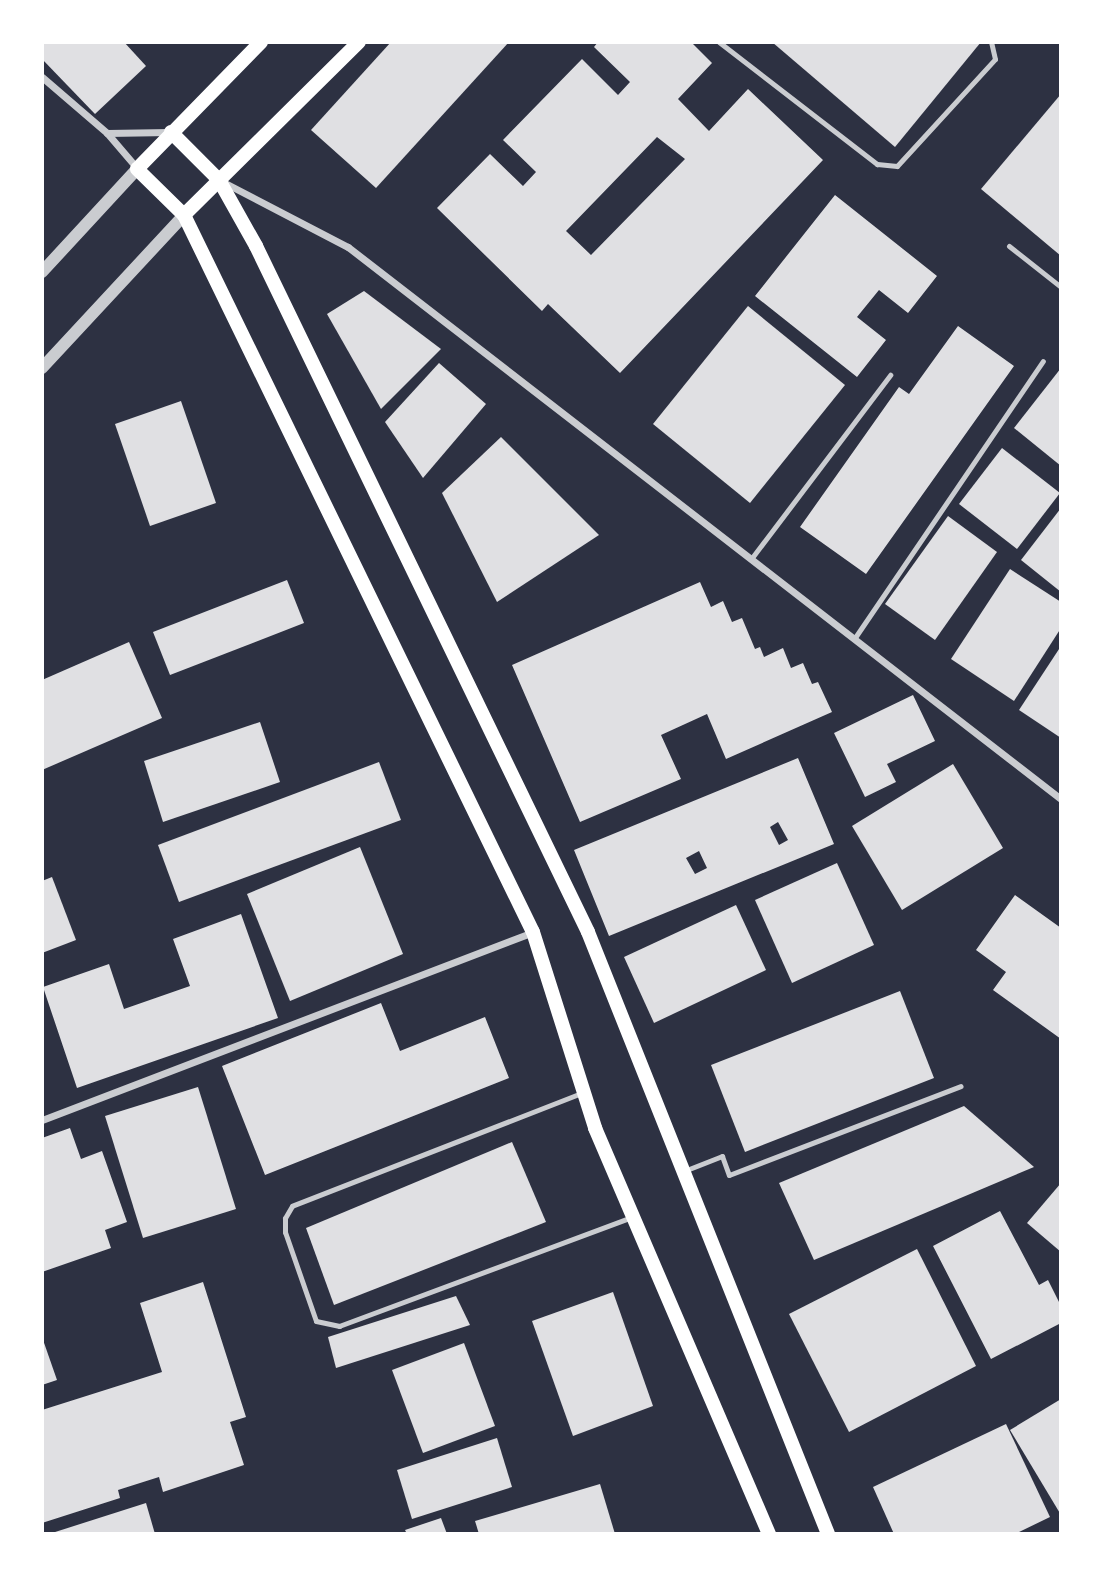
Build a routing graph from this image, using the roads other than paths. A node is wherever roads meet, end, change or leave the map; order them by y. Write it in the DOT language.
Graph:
graph roads {
  1 [pos="261,42"];
  2 [pos="359,42"];
  3 [pos="719,42"];
  4 [pos="991,42"];
  5 [pos="42,77"];
  6 [pos="171,132"];
  7 [pos="107,133"];
  8 [pos="137,169"];
  9 [pos="219,180"];
  10 [pos="184,215"];
  11 [pos="1009,246"];
  12 [pos="42,272"];
  13 [pos="1061,287"];
  14 [pos="1043,361"];
  15 [pos="42,368"];
  16 [pos="890,374"];
  17 [pos="751,559"];
  18 [pos="853,639"];
  19 [pos="1061,799"];
  20 [pos="533,932"];
  21 [pos="961,1086"];
  22 [pos="584,1092"];
  23 [pos="42,1120"];
  24 [pos="684,1171"];
  25 [pos="634,1217"];
  26 [pos="769,1534"];
  27 [pos="828,1534"];
  1 -- 6 [label="main road"];
  2 -- 9 [label="main road"];
  3 -- 4 [label="lane"];
  5 -- 7 [label="street"];
  6 -- 7 [label="street"];
  6 -- 8 [label="main road"];
  6 -- 9 [label="main road"];
  7 -- 8 [label="street"];
  8 -- 10 [label="main road"];
  8 -- 12 [label="street"];
  9 -- 10 [label="main road"];
  9 -- 17 [label="street"];
  9 -- 24 [label="main road"];
  10 -- 15 [label="street"];
  10 -- 20 [label="main road"];
  11 -- 13 [label="lane"];
  14 -- 18 [label="lane"];
  16 -- 17 [label="lane"];
  17 -- 18 [label="street"];
  18 -- 19 [label="street"];
  20 -- 22 [label="main road"];
  20 -- 23 [label="street"];
  21 -- 24 [label="lane"];
  22 -- 25 [label="main road"];
  22 -- 25 [label="lane"];
  24 -- 27 [label="main road"];
  25 -- 26 [label="main road"];
}
